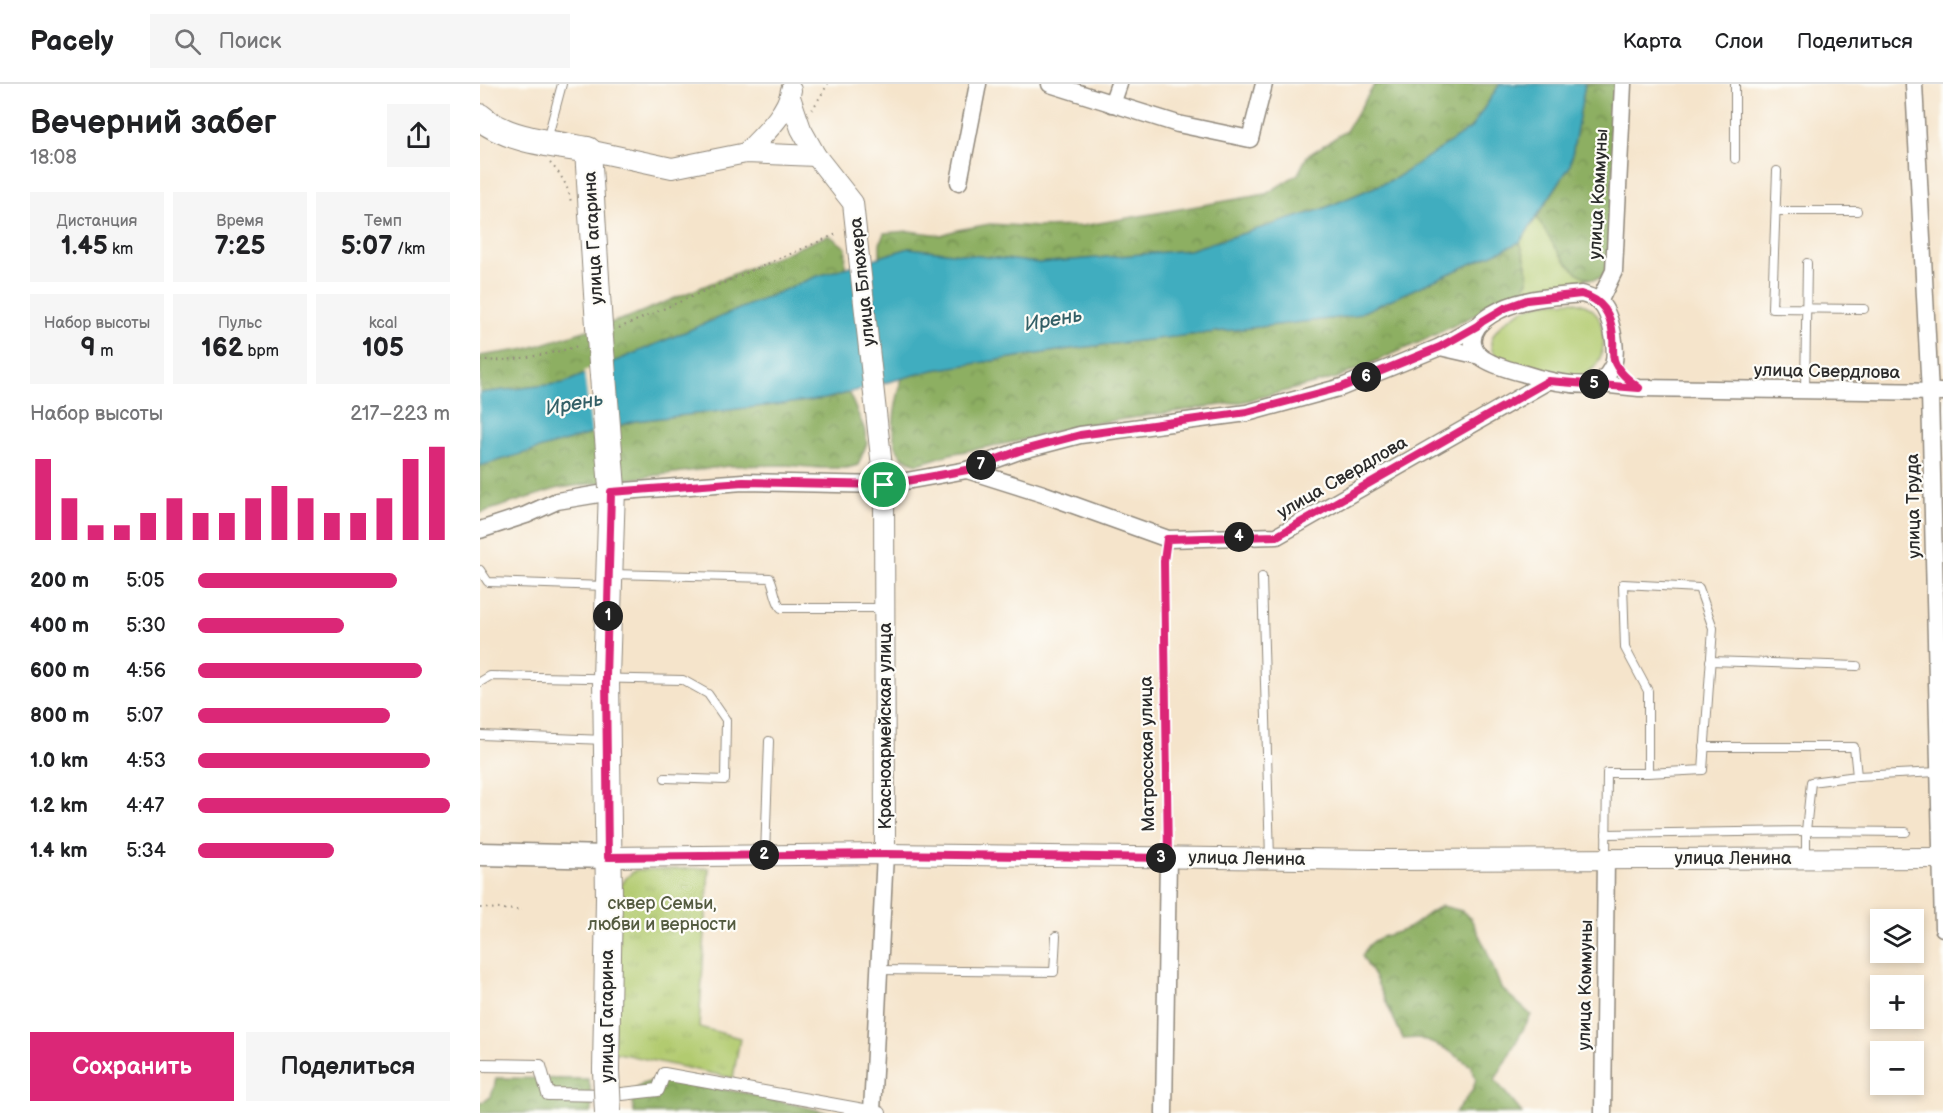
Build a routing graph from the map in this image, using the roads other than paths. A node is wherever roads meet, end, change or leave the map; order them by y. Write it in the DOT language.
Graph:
graph roads {
  1 [pos="562,84"];
  2 [pos="978,84"];
  3 [pos="1050,84"];
  4 [pos="1119,84"];
  5 [pos="1264,84"];
  6 [pos="1623,84"];
  7 [pos="1735,84"];
  8 [pos="1914,84"];
  9 [pos="791,90"];
  10 [pos="1112,104"];
  11 [pos="480,117"];
  12 [pos="480,134"];
  13 [pos="541,148"];
  14 [pos="588,150"];
  15 [pos="746,153"];
  16 [pos="816,156"];
  17 [pos="1735,159"];
  18 [pos="1777,171"];
  19 [pos="959,182"];
  20 [pos="1776,211"];
  21 [pos="1857,211"];
  22 [pos="1807,263"];
  23 [pos="1599,302"];
  24 [pos="1806,309"];
  25 [pos="1864,309"];
  26 [pos="1477,326"];
  27 [pos="1440,347"];
  28 [pos="1480,356"];
  29 [pos="1614,362"];
  30 [pos="1548,381"];
  31 [pos="1600,384"];
  32 [pos="1639,388"];
  33 [pos="1805,391"];
  34 [pos="1936,393"];
  35 [pos="967,470"];
  36 [pos="884,485"];
  37 [pos="611,490"];
  38 [pos="480,530"];
  39 [pos="480,570"];
  40 [pos="1262,577"];
  41 [pos="608,580"];
  42 [pos="884,608"];
  43 [pos="1710,661"];
  44 [pos="1857,666"];
  45 [pos="606,678"];
  46 [pos="480,682"];
  47 [pos="480,735"];
  48 [pos="607,740"];
  49 [pos="769,741"];
  50 [pos="1704,747"];
  51 [pos="1938,772"];
  52 [pos="1648,773"];
  53 [pos="1857,776"];
  54 [pos="665,778"];
  55 [pos="1806,831"];
  56 [pos="1906,832"];
  57 [pos="1606,834"];
  58 [pos="480,854"];
  59 [pos="885,854"];
  60 [pos="765,855"];
  61 [pos="608,857"];
  62 [pos="1168,858"];
  63 [pos="1606,858"];
  64 [pos="1806,858"];
  65 [pos="1942,858"];
  66 [pos="1270,859"];
  67 [pos="1943,928"];
  68 [pos="1056,936"];
  69 [pos="878,970"];
  70 [pos="480,1065"];
  71 [pos="876,1112"];
  72 [pos="608,1113"];
  73 [pos="1164,1113"];
  74 [pos="1603,1113"];
  1 -- 13 [label="lane"];
  2 -- 19 [label="street"];
  3 -- 10 [label="street"];
  4 -- 10 [label="street"];
  5 -- 10 [label="street"];
  6 -- 23 [label="street, улица Коммуны"];
  7 -- 17 [label="lane"];
  8 -- 34 [label="street, улица Труда"];
  9 -- 15 [label="street, улица Блюхера"];
  9 -- 16 [label="street, улица Блюхера"];
  11 -- 13 [label="main road"];
  12 -- 13 [label="street"];
  13 -- 14 [label="main road"];
  14 -- 15 [label="street"];
  14 -- 37 [label="main road, улица Гагарина, bridge"];
  15 -- 16 [label="street"];
  16 -- 36 [label="street, улица Блюхера"];
  18 -- 20 [label="lane"];
  20 -- 21 [label="lane"];
  20 -- 24 [label="lane"];
  22 -- 24 [label="lane"];
  23 -- 26 [label="street, улица Свердлова"];
  23 -- 29 [label="street"];
  24 -- 25 [label="lane"];
  24 -- 33 [label="lane"];
  26 -- 27 [label="street, улица Свердлова"];
  26 -- 28 [label="street"];
  27 -- 28 [label="street"];
  27 -- 35 [label="street, улица Свердлова"];
  28 -- 30 [label="street, улица Свердлова"];
  29 -- 31 [label="street"];
  29 -- 32 [label="street"];
  30 -- 31 [label="street, улица Свердлова"];
  30 -- 35 [label="street, улица Свердлова"];
  31 -- 32 [label="street, улица Свердлова"];
  32 -- 33 [label="street, улица Свердлова"];
  33 -- 34 [label="street, улица Свердлова"];
  34 -- 51 [label="street, улица Труда"];
  35 -- 36 [label="street, улица Свердлова"];
  36 -- 37 [label="street, улица Свердлова"];
  36 -- 42 [label="street, Красноармейская улица"];
  37 -- 38 [label="street, улица Свердлова"];
  37 -- 41 [label="main road, улица Гагарина"];
  39 -- 41 [label="lane"];
  40 -- 66 [label="lane"];
  41 -- 42 [label="lane"];
  41 -- 45 [label="main road, улица Гагарина"];
  42 -- 59 [label="street, Красноармейская улица"];
  43 -- 44 [label="lane"];
  43 -- 50 [label="lane"];
  43 -- 52 [label="lane"];
  45 -- 46 [label="lane"];
  45 -- 48 [label="main road, улица Гагарина"];
  45 -- 54 [label="lane"];
  47 -- 48 [label="lane"];
  48 -- 61 [label="main road, улица Гагарина"];
  49 -- 60 [label="lane"];
  50 -- 52 [label="lane"];
  50 -- 53 [label="lane"];
  51 -- 53 [label="lane"];
  51 -- 65 [label="street, улица Труда"];
  52 -- 57 [label="lane"];
  53 -- 55 [label="lane"];
  55 -- 56 [label="lane"];
  55 -- 57 [label="lane"];
  55 -- 64 [label="lane"];
  57 -- 63 [label="lane"];
  58 -- 61 [label="main road, улица Ленина"];
  59 -- 60 [label="street, улица Ленина"];
  59 -- 62 [label="street, улица Ленина"];
  59 -- 69 [label="street, Красноармейская улица"];
  60 -- 61 [label="street, улица Ленина"];
  61 -- 72 [label="main road, улица Гагарина, bridge"];
  62 -- 66 [label="street, улица Ленина"];
  62 -- 73 [label="street"];
  63 -- 64 [label="street, улица Ленина"];
  63 -- 66 [label="street, улица Ленина"];
  63 -- 74 [label="street, улица Коммуны"];
  64 -- 65 [label="street, улица Ленина"];
  65 -- 67 [label="street, улица Труда"];
  68 -- 69 [label="lane"];
  69 -- 71 [label="street, Красноармейская улица"];
  70 -- 71 [label="street"];
}
